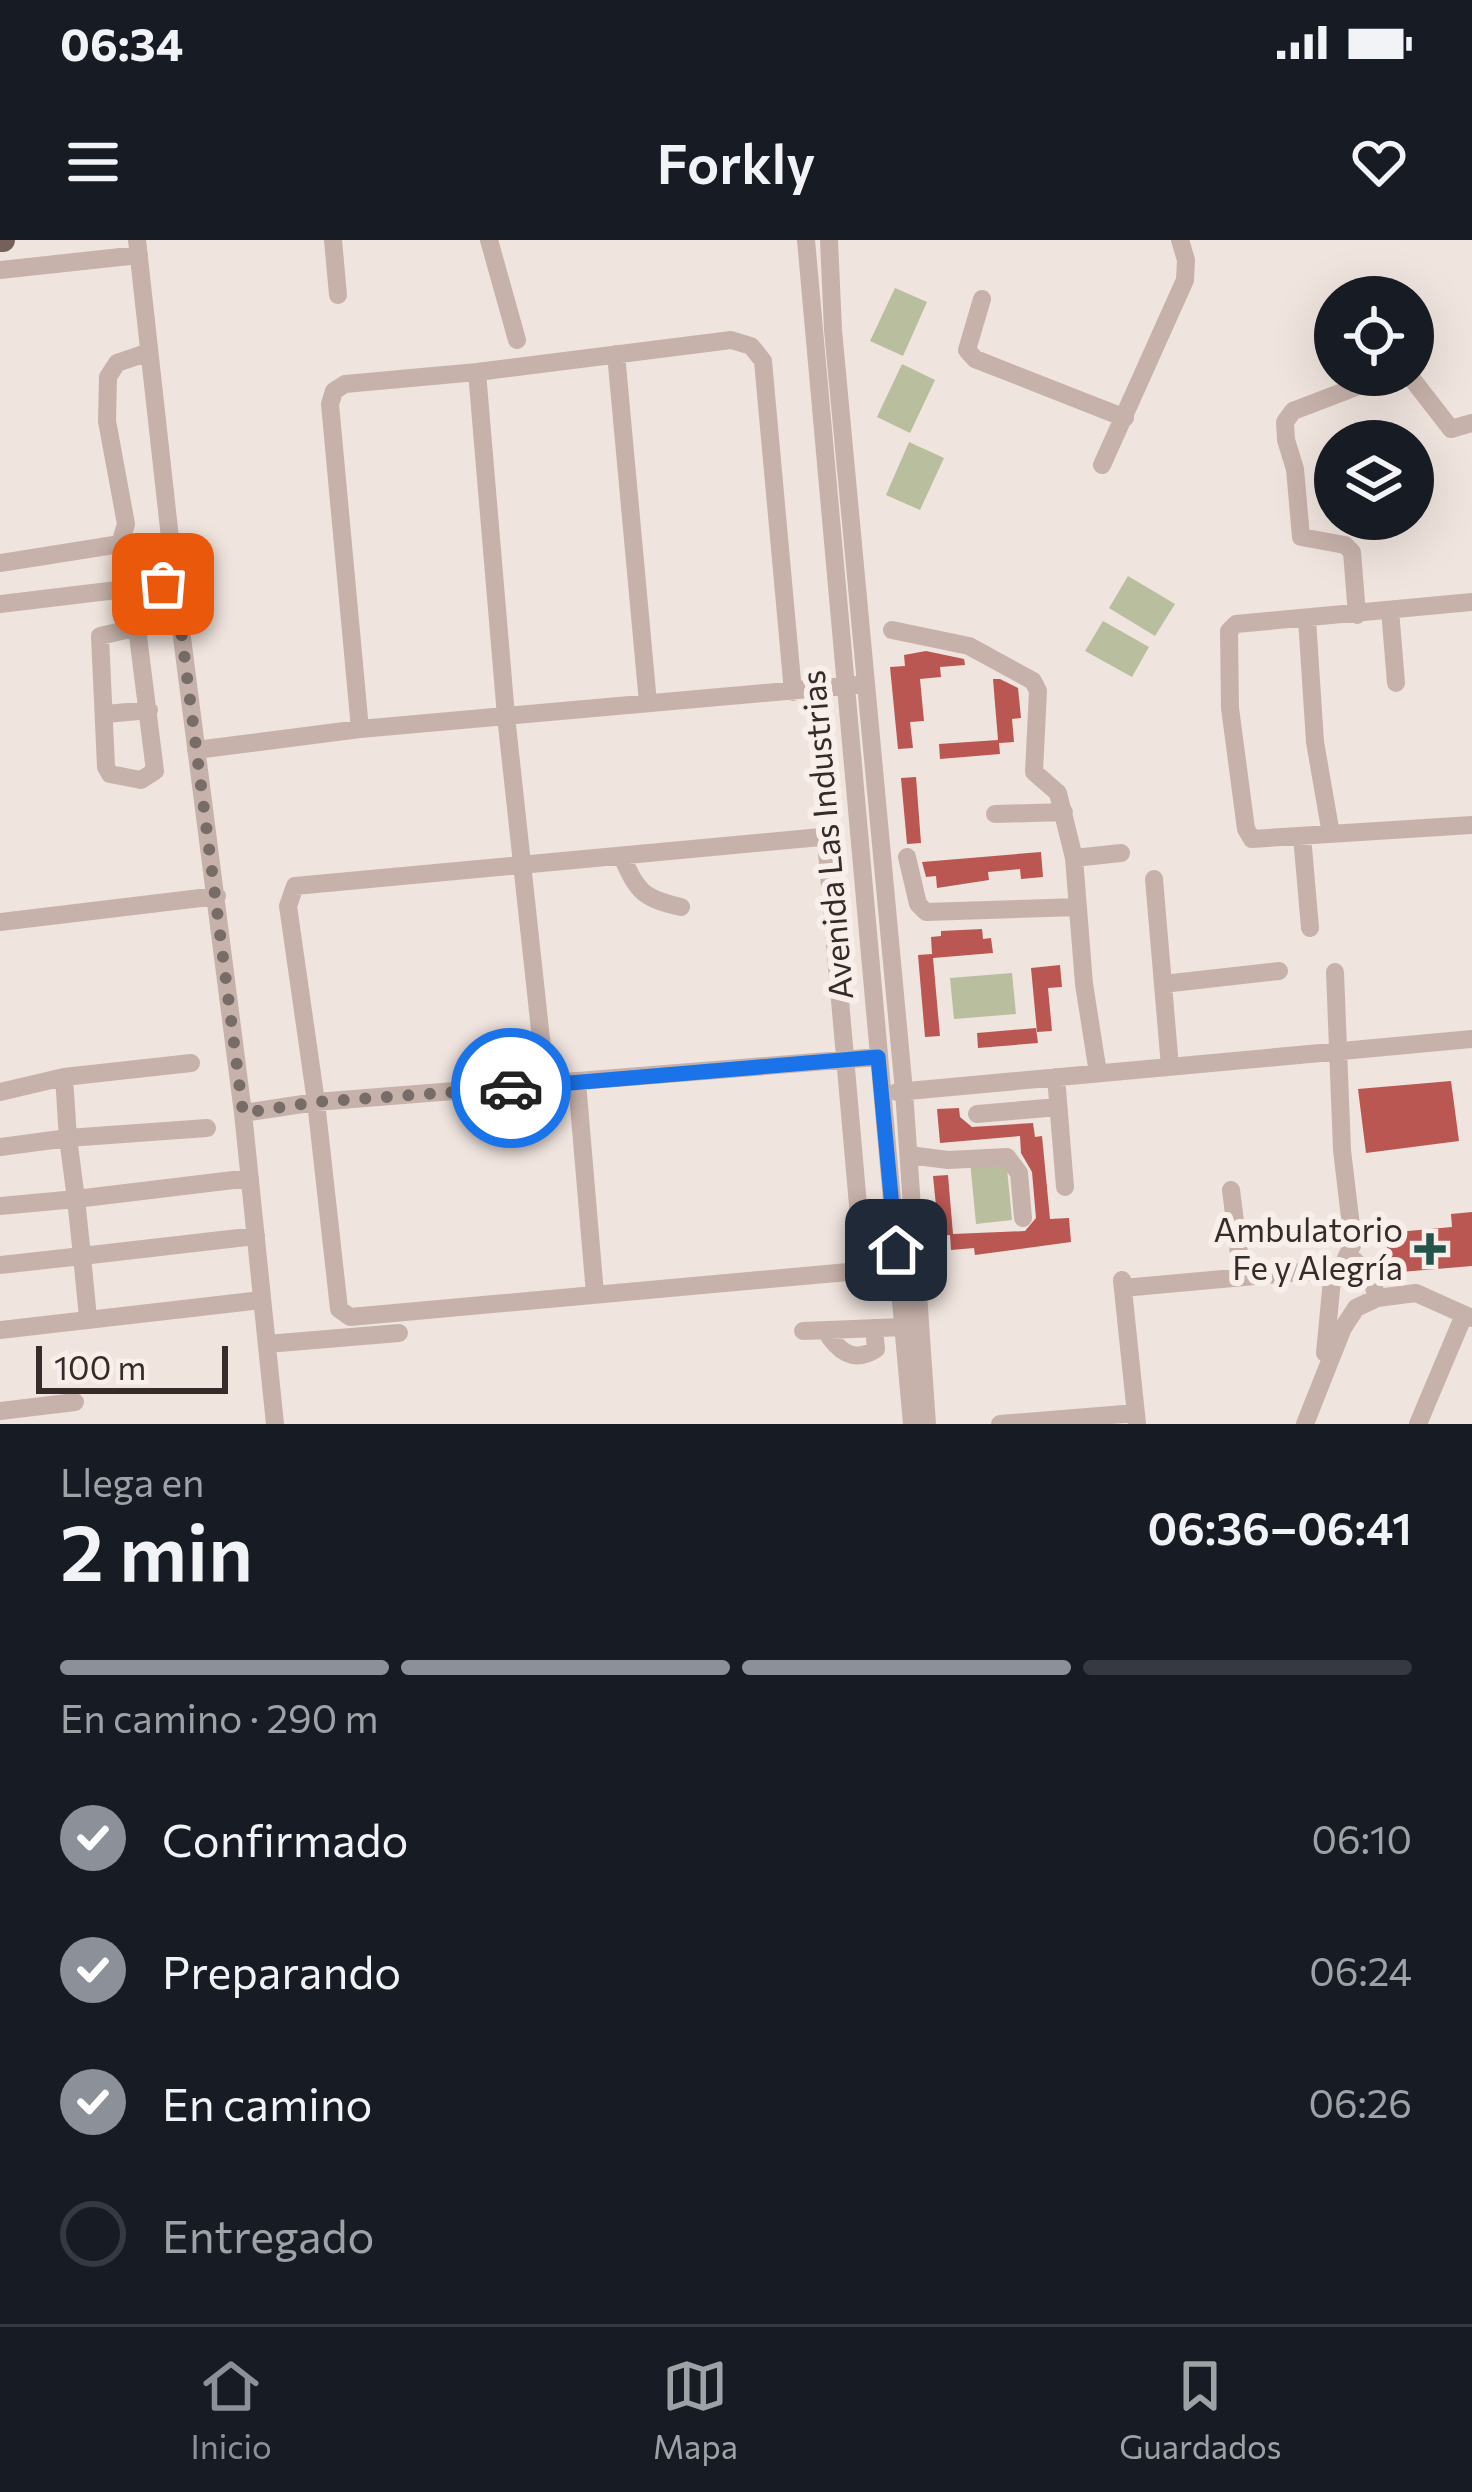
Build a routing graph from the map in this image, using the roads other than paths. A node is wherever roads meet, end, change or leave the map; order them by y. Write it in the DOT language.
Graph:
graph roads {
  1 [pos="333,240"];
  2 [pos="489,240"];
  3 [pos="806,240"];
  4 [pos="830,240"];
  5 [pos="1180,240"];
  6 [pos="138,247"];
  7 [pos="0,270"];
  8 [pos="338,295"];
  9 [pos="982,299"];
  10 [pos="517,340"];
  11 [pos="149,352"];
  12 [pos="616,354"];
  13 [pos="477,372"];
  14 [pos="1332,396"];
  15 [pos="1425,396"];
  16 [pos="1125,418"];
  17 [pos="1472,423"];
  18 [pos="1102,465"];
  19 [pos="0,563"];
  20 [pos="169,584"];
  21 [pos="1472,602"];
  22 [pos="0,604"];
  23 [pos="1390,610"];
  24 [pos="1357,615"];
  25 [pos="1307,619"];
  26 [pos="137,628"];
  27 [pos="892,630"];
  28 [pos="866,683"];
  29 [pos="1396,683"];
  30 [pos="844,686"];
  31 [pos="793,692"];
  32 [pos="648,703"];
  33 [pos="149,710"];
  34 [pos="106,714"];
  35 [pos="506,716"];
  36 [pos="360,729"];
  37 [pos="196,750"];
  38 [pos="1064,812"];
  39 [pos="995,814"];
  40 [pos="1472,825"];
  41 [pos="1331,834"];
  42 [pos="1302,836"];
  43 [pos="1121,853"];
  44 [pos="622,857"];
  45 [pos="907,857"];
  46 [pos="1074,858"];
  47 [pos="521,867"];
  48 [pos="1154,879"];
  49 [pos="218,896"];
  50 [pos="681,907"];
  51 [pos="1078,908"];
  52 [pos="0,922"];
  53 [pos="1310,928"];
  54 [pos="1280,971"];
  55 [pos="1335,972"];
  56 [pos="1163,984"];
  57 [pos="1472,1039"];
  58 [pos="1340,1050"];
  59 [pos="878,1057"];
  60 [pos="845,1058"];
  61 [pos="191,1064"];
  62 [pos="1170,1066"];
  63 [pos="1098,1073"];
  64 [pos="1056,1077"];
  65 [pos="64,1078"];
  66 [pos="577,1082"];
  67 [pos="545,1085"];
  68 [pos="0,1091"];
  69 [pos="904,1091"];
  70 [pos="881,1093"];
  71 [pos="316,1102"];
  72 [pos="1058,1107"];
  73 [pos="243,1113"];
  74 [pos="977,1114"];
  75 [pos="207,1128"];
  76 [pos="68,1138"];
  77 [pos="0,1147"];
  78 [pos="909,1155"];
  79 [pos="250,1178"];
  80 [pos="1065,1187"];
  81 [pos="1231,1190"];
  82 [pos="76,1199"];
  83 [pos="0,1207"];
  84 [pos="1023,1219"];
  85 [pos="256,1236"];
  86 [pos="1349,1255"];
  87 [pos="82,1256"];
  88 [pos="0,1264"];
  89 [pos="1333,1268"];
  90 [pos="1242,1277"];
  91 [pos="595,1294"];
  92 [pos="1377,1298"];
  93 [pos="261,1300"];
  94 [pos="1468,1316"];
  95 [pos="88,1318"];
  96 [pos="903,1327"];
  97 [pos="0,1330"];
  98 [pos="803,1331"];
  99 [pos="399,1333"];
  100 [pos="267,1344"];
  101 [pos="1324,1375"];
  102 [pos="75,1402"];
  103 [pos="0,1411"];
  104 [pos="1137,1419"];
  105 [pos="275,1424"];
  106 [pos="912,1424"];
  107 [pos="927,1424"];
  108 [pos="1000,1424"];
  109 [pos="1305,1424"];
  110 [pos="1418,1424"];
  1 -- 8 [label="street"];
  2 -- 10 [label="street"];
  3 -- 30 [label="street, Avenida Las Industrias"];
  4 -- 28 [label="street, Avenida Las Industrias"];
  5 -- 16 [label="street"];
  6 -- 7 [label="street"];
  6 -- 11 [label="street"];
  9 -- 16 [label="street"];
  11 -- 19 [label="street"];
  11 -- 20 [label="street"];
  12 -- 13 [label="street"];
  12 -- 31 [label="street"];
  12 -- 32 [label="street"];
  13 -- 35 [label="street"];
  13 -- 36 [label="street"];
  14 -- 24 [label="street"];
  15 -- 17 [label="street"];
  16 -- 18 [label="street"];
  20 -- 22 [label="street"];
  20 -- 26 [label="street"];
  20 -- 37 [label="street"];
  21 -- 23 [label="street"];
  23 -- 24 [label="street"];
  23 -- 29 [label="street"];
  24 -- 25 [label="street"];
  25 -- 41 [label="street"];
  25 -- 42 [label="street"];
  26 -- 33 [label="street"];
  26 -- 34 [label="street"];
  27 -- 38 [label="street"];
  28 -- 30 [label="street"];
  28 -- 69 [label="street, Avenida Las Industrias"];
  30 -- 31 [label="street"];
  30 -- 59 [label="street, Avenida Las Industrias"];
  31 -- 32 [label="street"];
  32 -- 35 [label="street"];
  33 -- 34 [label="street"];
  33 -- 34 [label="street"];
  35 -- 36 [label="street"];
  35 -- 47 [label="street"];
  36 -- 37 [label="street"];
  37 -- 49 [label="street"];
  38 -- 39 [label="street"];
  38 -- 46 [label="street"];
  40 -- 41 [label="street"];
  41 -- 42 [label="street"];
  42 -- 53 [label="street"];
  43 -- 46 [label="street"];
  44 -- 47 [label="street"];
  44 -- 50 [label="street"];
  44 -- 60 [label="street"];
  45 -- 51 [label="street"];
  46 -- 51 [label="street"];
  47 -- 67 [label="street"];
  47 -- 71 [label="street"];
  48 -- 56 [label="street"];
  49 -- 52 [label="street"];
  49 -- 73 [label="street"];
  51 -- 63 [label="street"];
  54 -- 56 [label="street"];
  55 -- 58 [label="street"];
  56 -- 62 [label="street"];
  57 -- 58 [label="street"];
  58 -- 62 [label="street"];
  58 -- 86 [label="street"];
  59 -- 60 [label="street"];
  59 -- 70 [label="street, Avenida Las Industrias"];
  60 -- 66 [label="street"];
  60 -- 91 [label="street"];
  61 -- 65 [label="street"];
  62 -- 63 [label="street"];
  63 -- 64 [label="street"];
  64 -- 69 [label="street"];
  64 -- 72 [label="street"];
  65 -- 68 [label="street"];
  65 -- 76 [label="street"];
  66 -- 67 [label="street"];
  66 -- 91 [label="street"];
  67 -- 71 [label="street"];
  69 -- 70 [label="street"];
  69 -- 78 [label="street, Avenida Las Industrias"];
  70 -- 96 [label="street, Avenida Las Industrias"];
  71 -- 73 [label="street"];
  71 -- 91 [label="street"];
  72 -- 74 [label="street"];
  72 -- 80 [label="street"];
  73 -- 79 [label="street"];
  75 -- 76 [label="street"];
  76 -- 77 [label="street"];
  76 -- 82 [label="street"];
  78 -- 84 [label="street"];
  78 -- 107 [label="street, Avenida Las Industrias"];
  79 -- 82 [label="street"];
  79 -- 85 [label="street"];
  81 -- 90 [label="street"];
  82 -- 83 [label="street"];
  82 -- 87 [label="street"];
  85 -- 87 [label="street"];
  85 -- 93 [label="street"];
  86 -- 89 [label="street"];
  86 -- 92 [label="street"];
  87 -- 88 [label="street"];
  87 -- 95 [label="street"];
  89 -- 90 [label="street"];
  89 -- 101 [label="street"];
  90 -- 104 [label="street"];
  92 -- 94 [label="street"];
  92 -- 101 [label="street"];
  93 -- 95 [label="street"];
  93 -- 100 [label="street"];
  94 -- 110 [label="street"];
  95 -- 97 [label="street"];
  96 -- 98 [label="street"];
  96 -- 106 [label="street, Avenida Las Industrias"];
  99 -- 100 [label="street"];
  100 -- 105 [label="street"];
  101 -- 109 [label="street"];
  102 -- 103 [label="street"];
  104 -- 108 [label="street"];
}
